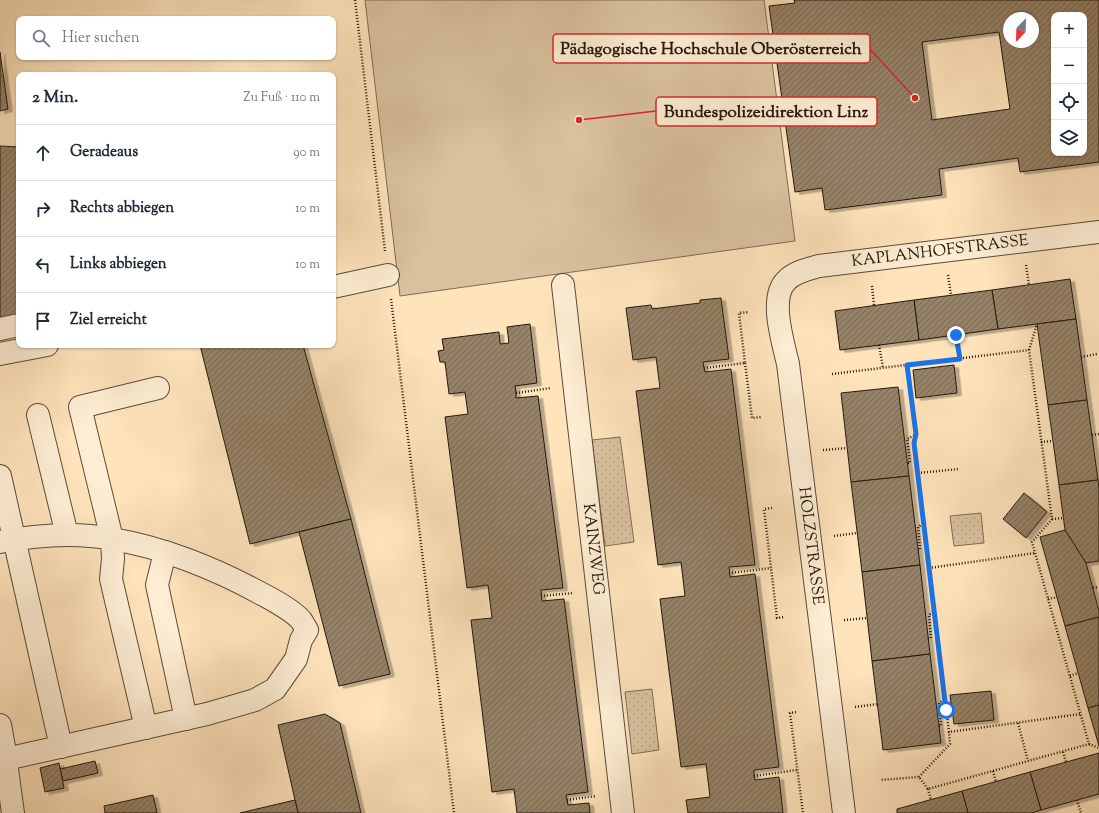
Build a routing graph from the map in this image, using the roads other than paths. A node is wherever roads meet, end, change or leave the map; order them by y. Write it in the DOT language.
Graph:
graph roads {
  1 [pos="1099,232"];
  2 [pos="388,275"];
  3 [pos="785,281"];
  4 [pos="336,286"];
  5 [pos="563,286"];
  6 [pos="16,326"];
  7 [pos="0,329"];
  8 [pos="31,348"];
  9 [pos="0,354"];
  10 [pos="158,388"];
  11 [pos="38,414"];
  12 [pos="0,476"];
  13 [pos="67,535"];
  14 [pos="112,538"];
  15 [pos="7,540"];
  16 [pos="165,552"];
  17 [pos="186,719"];
  18 [pos="0,725"];
  19 [pos="146,728"];
  20 [pos="61,747"];
  21 [pos="6,759"];
  22 [pos="622,803"];
  23 [pos="13,813"];
  24 [pos="844,813"];
  1 -- 3 [label="street, KAPLANHOFSTRASSE"];
  2 -- 4 [label="street"];
  3 -- 24 [label="street, HOLZSTRASSE"];
  5 -- 22 [label="street, KAINZWEG"];
  6 -- 7 [label="street"];
  8 -- 9 [label="street"];
  10 -- 14 [label="street"];
  11 -- 13 [label="street"];
  12 -- 15 [label="street"];
  13 -- 14 [label="street"];
  13 -- 15 [label="street"];
  14 -- 16 [label="street"];
  14 -- 19 [label="street"];
  15 -- 20 [label="street"];
  16 -- 17 [label="street"];
  16 -- 17 [label="street"];
  17 -- 19 [label="street"];
  18 -- 21 [label="street"];
  19 -- 20 [label="street"];
  20 -- 21 [label="street"];
  21 -- 23 [label="street"];
}
